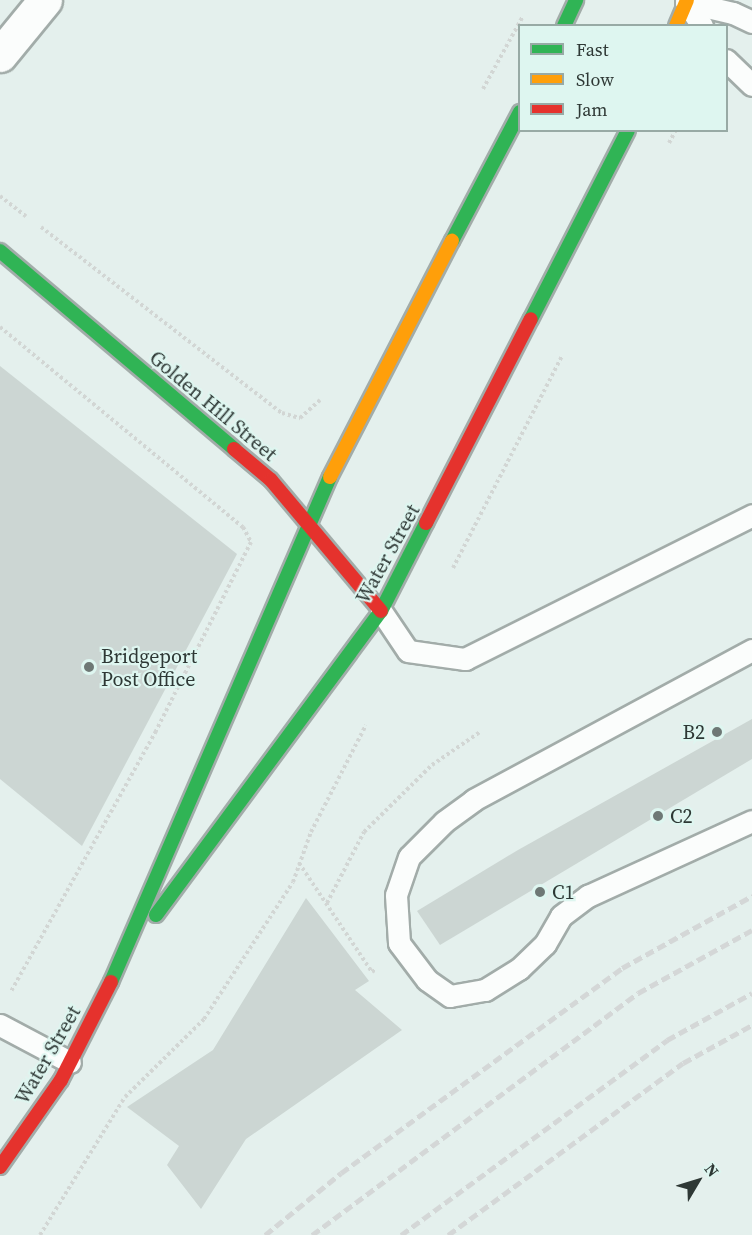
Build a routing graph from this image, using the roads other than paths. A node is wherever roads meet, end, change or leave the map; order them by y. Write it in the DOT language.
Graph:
graph roads {
  1 [pos="45,0"];
  2 [pos="576,0"];
  3 [pos="687,11"];
  4 [pos="752,22"];
  5 [pos="565,24"];
  6 [pos="0,55"];
  7 [pos="728,62"];
  8 [pos="752,85"];
  9 [pos="518,114"];
  10 [pos="627,132"];
  11 [pos="0,251"];
  12 [pos="752,515"];
  13 [pos="308,524"];
  14 [pos="381,611"];
  15 [pos="752,650"];
  16 [pos="752,821"];
  17 [pos="123,959"];
  18 [pos="0,1025"];
  19 [pos="70,1062"];
  20 [pos="0,1167"];
  1 -- 6 [label="street"];
  2 -- 5 [label="main road"];
  3 -- 4 [label="lane"];
  7 -- 8 [label="lane"];
  9 -- 13 [label="main road, Water Street"];
  10 -- 14 [label="main road, Water Street"];
  11 -- 13 [label="main road, Golden Hill Street"];
  12 -- 14 [label="lane"];
  13 -- 14 [label="main road, Golden Hill Street"];
  13 -- 17 [label="main road, Water Street"];
  14 -- 17 [label="main road, Water Street"];
  15 -- 16 [label="lane"];
  17 -- 19 [label="main road, Water Street"];
  18 -- 19 [label="lane"];
  19 -- 20 [label="main road, Water Street"];
}
